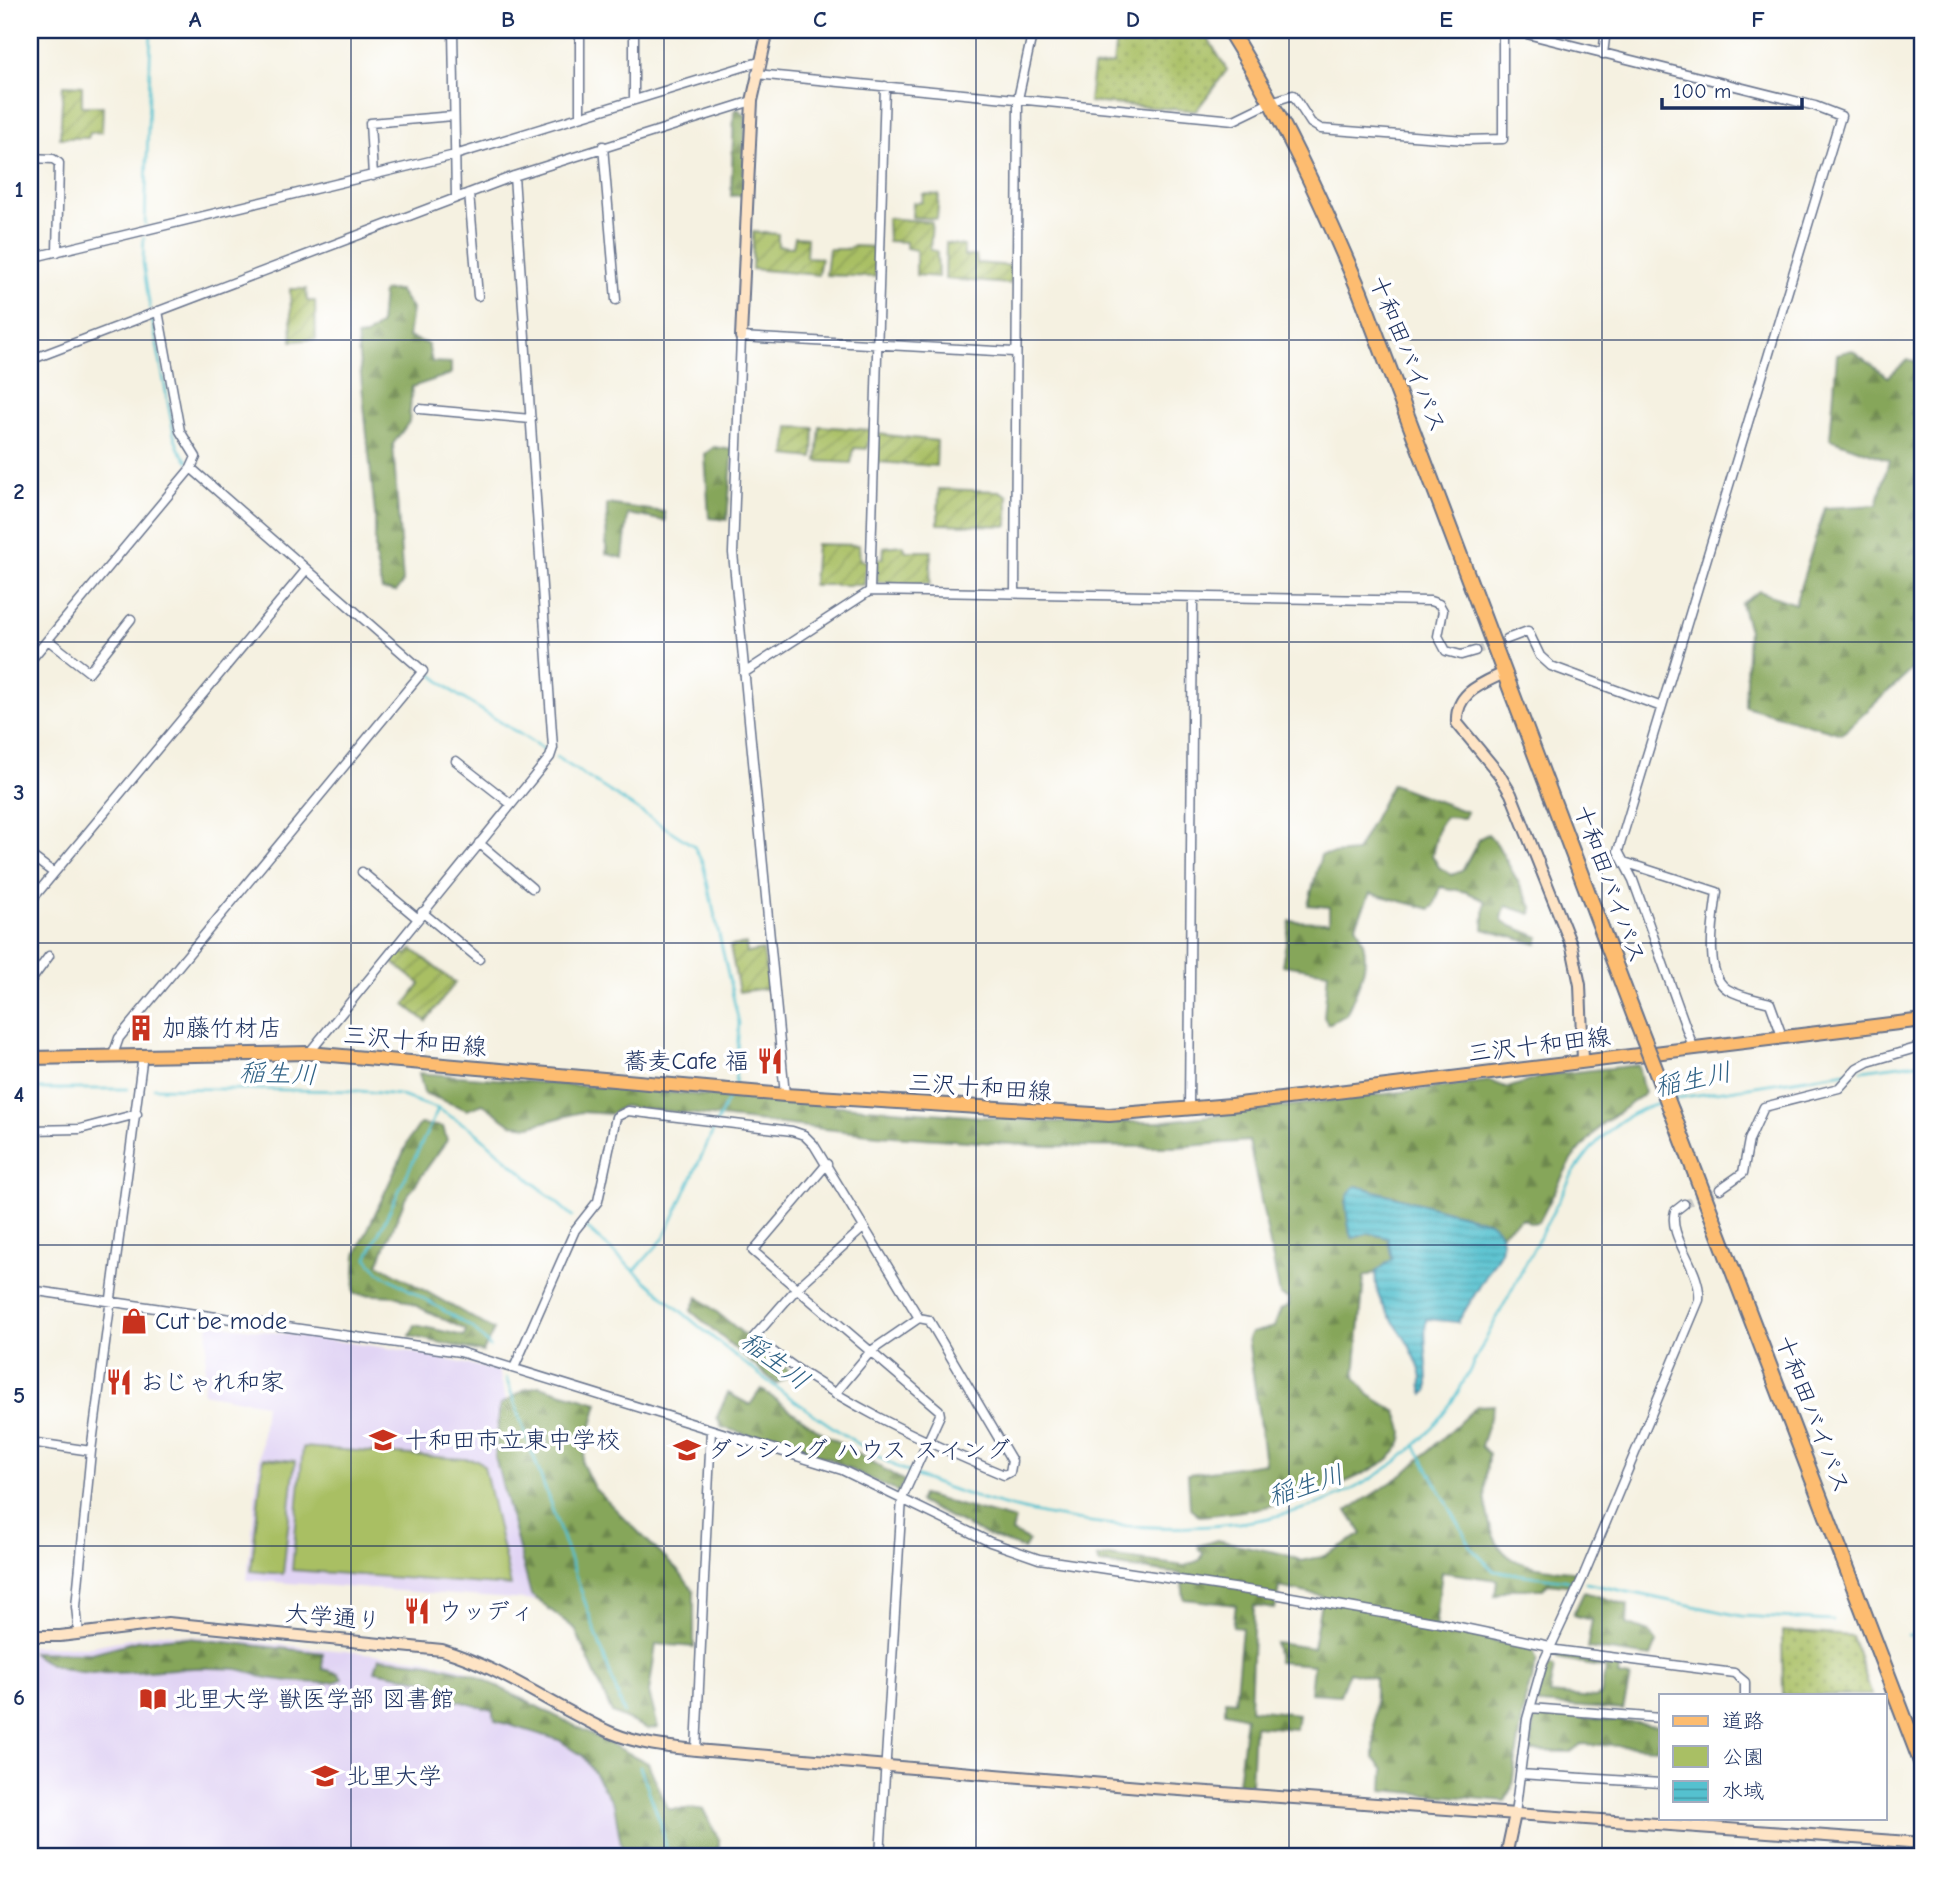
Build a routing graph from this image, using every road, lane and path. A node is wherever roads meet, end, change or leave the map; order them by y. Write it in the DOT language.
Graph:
graph roads {
  1 [pos="453,30"];
  2 [pos="580,30"];
  3 [pos="634,30"];
  4 [pos="768,30"];
  5 [pos="1033,30"];
  6 [pos="1228,30"];
  7 [pos="1503,30"];
  8 [pos="1511,30"];
  9 [pos="1606,30"];
  10 [pos="1603,54"];
  11 [pos="758,68"];
  12 [pos="885,86"];
  13 [pos="1017,99"];
  14 [pos="634,100"];
  15 [pos="752,101"];
  16 [pos="1271,102"];
  17 [pos="453,116"];
  18 [pos="580,116"];
  19 [pos="603,146"];
  20 [pos="455,155"];
  21 [pos="30,158"];
  22 [pos="373,176"];
  23 [pos="514,176"];
  24 [pos="470,193"];
  25 [pos="456,198"];
  26 [pos="57,252"];
  27 [pos="30,258"];
  28 [pos="478,296"];
  29 [pos="617,300"];
  30 [pos="158,310"];
  31 [pos="741,337"];
  32 [pos="878,345"];
  33 [pos="1014,352"];
  34 [pos="30,360"];
  35 [pos="420,409"];
  36 [pos="531,419"];
  37 [pos="191,468"];
  38 [pos="306,570"];
  39 [pos="870,591"];
  40 [pos="1015,592"];
  41 [pos="1193,597"];
  42 [pos="131,619"];
  43 [pos="1507,639"];
  44 [pos="48,640"];
  45 [pos="1475,651"];
  46 [pos="30,662"];
  47 [pos="744,673"];
  48 [pos="1504,673"];
  49 [pos="1659,706"];
  50 [pos="456,761"];
  51 [pos="511,804"];
  52 [pos="479,843"];
  53 [pos="30,855"];
  54 [pos="1624,862"];
  55 [pos="54,873"];
  56 [pos="362,873"];
  57 [pos="532,888"];
  58 [pos="30,902"];
  59 [pos="419,915"];
  60 [pos="49,956"];
  61 [pos="479,959"];
  62 [pos="30,982"];
  63 [pos="1923,1020"];
  64 [pos="1782,1036"];
  65 [pos="1923,1046"];
  66 [pos="1693,1047"];
  67 [pos="309,1052"];
  68 [pos="143,1054"];
  69 [pos="113,1055"];
  70 [pos="30,1058"];
  71 [pos="1583,1060"];
  72 [pos="785,1095"];
  73 [pos="1189,1110"];
  74 [pos="136,1114"];
  75 [pos="30,1130"];
  76 [pos="827,1164"];
  77 [pos="1720,1189"];
  78 [pos="1684,1203"];
  79 [pos="863,1228"];
  80 [pos="797,1288"];
  81 [pos="30,1290"];
  82 [pos="109,1300"];
  83 [pos="919,1318"];
  84 [pos="871,1351"];
  85 [pos="514,1368"];
  86 [pos="835,1394"];
  87 [pos="711,1430"];
  88 [pos="30,1442"];
  89 [pos="926,1442"];
  90 [pos="91,1451"];
  91 [pos="902,1498"];
  92 [pos="79,1634"];
  93 [pos="30,1636"];
  94 [pos="1549,1648"];
  95 [pos="1745,1694"];
  96 [pos="1530,1708"];
  97 [pos="1659,1718"];
  98 [pos="696,1750"];
  99 [pos="886,1767"];
  100 [pos="1923,1767"];
  101 [pos="1520,1774"];
  102 [pos="1659,1783"];
  103 [pos="1515,1814"];
  104 [pos="1923,1843"];
  105 [pos="880,1856"];
  106 [pos="1506,1856"];
  1 -- 17 [label="street"];
  2 -- 18 [label="street"];
  3 -- 14 [label="street"];
  4 -- 11 [label="street"];
  5 -- 13 [label="street"];
  6 -- 16 [label="highway, 十和田バイパス"];
  7 -- 16 [label="street"];
  8 -- 10 [label="street"];
  9 -- 10 [label="street"];
  10 -- 49 [label="street"];
  11 -- 12 [label="street"];
  11 -- 14 [label="street"];
  11 -- 15 [label="street"];
  12 -- 13 [label="street"];
  12 -- 32 [label="street"];
  13 -- 16 [label="street"];
  13 -- 33 [label="street"];
  14 -- 18 [label="street"];
  15 -- 19 [label="street"];
  15 -- 31 [label="street"];
  16 -- 48 [label="highway, 十和田バイパス"];
  17 -- 20 [label="street"];
  17 -- 22 [label="street"];
  18 -- 20 [label="street"];
  19 -- 23 [label="street"];
  19 -- 29 [label="street"];
  20 -- 22 [label="street"];
  20 -- 25 [label="street"];
  21 -- 26 [label="street"];
  22 -- 26 [label="street"];
  23 -- 24 [label="street"];
  23 -- 36 [label="street"];
  24 -- 25 [label="street"];
  24 -- 28 [label="street"];
  25 -- 30 [label="street"];
  26 -- 27 [label="street"];
  30 -- 34 [label="street"];
  30 -- 37 [label="street"];
  31 -- 32 [label="street"];
  31 -- 47 [label="street"];
  32 -- 33 [label="street"];
  32 -- 39 [label="street"];
  33 -- 40 [label="street"];
  35 -- 36 [label="street"];
  36 -- 51 [label="street"];
  37 -- 38 [label="street"];
  37 -- 44 [label="street"];
  38 -- 55 [label="street"];
  38 -- 69 [label="street"];
  39 -- 40 [label="street"];
  39 -- 47 [label="street"];
  40 -- 41 [label="street"];
  41 -- 45 [label="street"];
  41 -- 73 [label="street"];
  42 -- 44 [label="street"];
  43 -- 49 [label="street"];
  44 -- 46 [label="street"];
  47 -- 72 [label="street"];
  48 -- 71 [label="street"];
  48 -- 100 [label="highway, 十和田バイパス, bridge"];
  49 -- 54 [label="street"];
  50 -- 51 [label="street"];
  51 -- 52 [label="street"];
  52 -- 57 [label="street"];
  52 -- 59 [label="street"];
  53 -- 55 [label="street"];
  54 -- 64 [label="street"];
  54 -- 66 [label="street"];
  55 -- 58 [label="street"];
  56 -- 59 [label="street"];
  59 -- 61 [label="street"];
  59 -- 67 [label="street"];
  60 -- 62 [label="street"];
  63 -- 64 [label="main road, 三沢十和田線"];
  64 -- 66 [label="main road, 三沢十和田線"];
  65 -- 77 [label="street"];
  66 -- 71 [label="main road, 三沢十和田線"];
  67 -- 68 [label="main road, 三沢十和田線"];
  67 -- 72 [label="main road, 三沢十和田線"];
  68 -- 69 [label="main road, 三沢十和田線"];
  68 -- 74 [label="street"];
  69 -- 70 [label="main road, 三沢十和田線"];
  71 -- 73 [label="main road, 三沢十和田線"];
  72 -- 73 [label="main road, 三沢十和田線"];
  74 -- 75 [label="street"];
  74 -- 82 [label="street"];
  76 -- 79 [label="street"];
  76 -- 80 [label="street"];
  76 -- 85 [label="street"];
  78 -- 94 [label="street"];
  79 -- 80 [label="street"];
  79 -- 83 [label="street"];
  80 -- 84 [label="street"];
  80 -- 86 [label="street"];
  81 -- 82 [label="street"];
  82 -- 85 [label="street"];
  82 -- 90 [label="street"];
  83 -- 84 [label="street"];
  83 -- 89 [label="street"];
  84 -- 86 [label="street"];
  84 -- 89 [label="street"];
  85 -- 87 [label="street"];
  86 -- 89 [label="street"];
  87 -- 91 [label="street"];
  87 -- 98 [label="street"];
  88 -- 90 [label="street"];
  89 -- 91 [label="street"];
  90 -- 92 [label="street"];
  91 -- 94 [label="street"];
  91 -- 99 [label="street"];
  92 -- 93 [label="street, 大学通り"];
  92 -- 98 [label="street, 大学通り"];
  94 -- 95 [label="street"];
  94 -- 96 [label="street"];
  96 -- 97 [label="street"];
  96 -- 101 [label="street"];
  98 -- 99 [label="street, 大学通り"];
  99 -- 103 [label="street, 大学通り"];
  99 -- 105 [label="street"];
  101 -- 102 [label="street"];
  101 -- 103 [label="street"];
  103 -- 104 [label="street, 大学通り"];
  103 -- 106 [label="street"];
}
